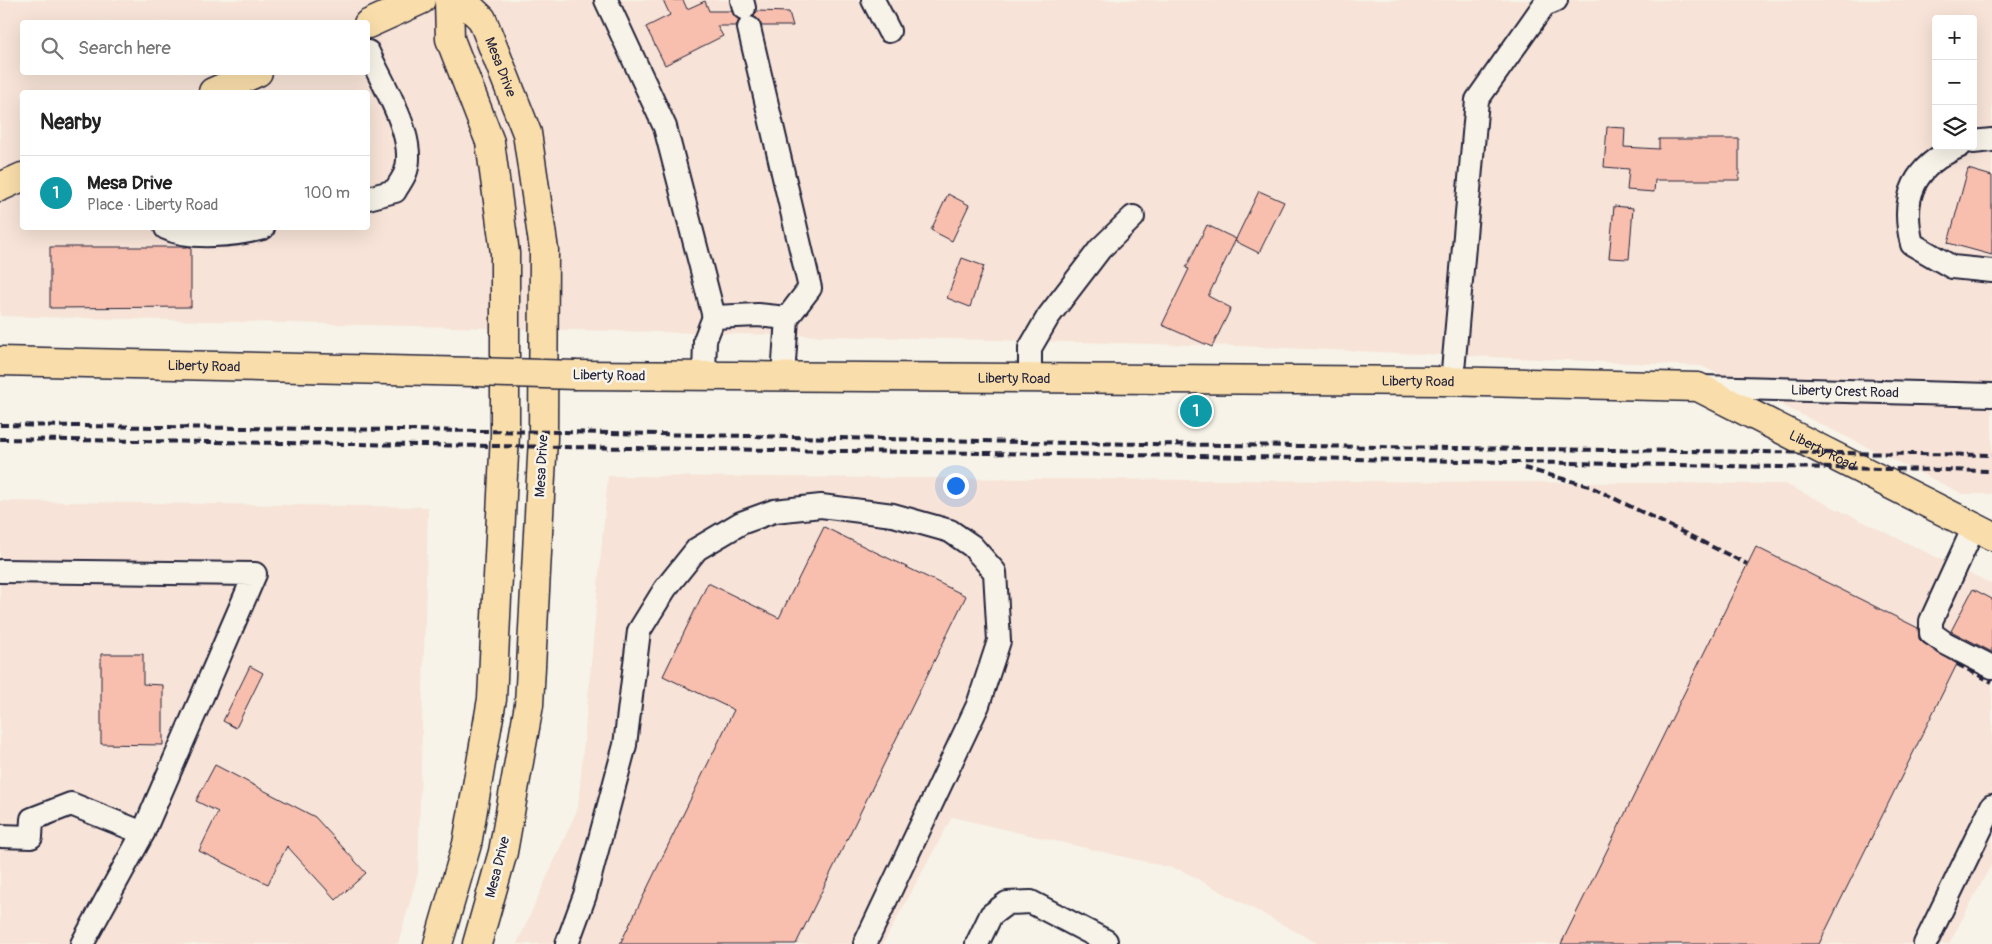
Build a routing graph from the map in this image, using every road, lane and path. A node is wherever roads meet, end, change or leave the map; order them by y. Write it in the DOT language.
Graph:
graph roads {
  1 [pos="421,0"];
  2 [pos="449,0"];
  3 [pos="462,0"];
  4 [pos="606,0"];
  5 [pos="872,0"];
  6 [pos="1556,0"];
  7 [pos="745,12"];
  8 [pos="370,23"];
  9 [pos="889,31"];
  10 [pos="370,56"];
  11 [pos="251,75"];
  12 [pos="218,90"];
  13 [pos="1992,140"];
  14 [pos="1977,142"];
  15 [pos="1951,150"];
  16 [pos="20,178"];
  17 [pos="0,187"];
  18 [pos="370,197"];
  19 [pos="1133,217"];
  20 [pos="170,230"];
  21 [pos="255,230"];
  22 [pos="1992,271"];
  23 [pos="714,317"];
  24 [pos="787,318"];
  25 [pos="0,362"];
  26 [pos="704,376"];
  27 [pos="783,376"];
  28 [pos="1030,379"];
  29 [pos="1452,382"];
  30 [pos="1698,387"];
  31 [pos="1992,395"];
  32 [pos="1983,531"];
  33 [pos="0,571"];
  34 [pos="1992,667"];
  35 [pos="1992,806"];
  36 [pos="143,833"];
  37 [pos="0,836"];
  38 [pos="1107,943"];
  39 [pos="82,944"];
  40 [pos="438,944"];
  41 [pos="477,944"];
  42 [pos="567,944"];
  43 [pos="865,944"];
  44 [pos="977,944"];
  45 [pos="1925,944"];
  1 -- 8 [label="main road"];
  2 -- 40 [label="main road"];
  3 -- 41 [label="main road, Mesa Drive"];
  4 -- 23 [label="street"];
  5 -- 9 [label="street"];
  6 -- 29 [label="street"];
  7 -- 24 [label="street"];
  10 -- 18 [label="street"];
  11 -- 12 [label="main road"];
  13 -- 14 [label="street"];
  15 -- 22 [label="street"];
  16 -- 17 [label="main road"];
  19 -- 28 [label="street"];
  20 -- 21 [label="street"];
  23 -- 24 [label="street"];
  23 -- 26 [label="street"];
  24 -- 27 [label="street"];
  25 -- 26 [label="main road, Liberty Road, bridge"];
  26 -- 27 [label="main road, Liberty Road"];
  27 -- 28 [label="main road, Liberty Road"];
  28 -- 29 [label="main road, Liberty Road"];
  29 -- 30 [label="main road, Liberty Road"];
  30 -- 31 [label="street, Liberty Crest Road"];
  30 -- 32 [label="main road, Liberty Road"];
  32 -- 34 [label="street"];
  33 -- 36 [label="street"];
  35 -- 45 [label="street"];
  36 -- 37 [label="street"];
  36 -- 39 [label="street"];
  38 -- 44 [label="street"];
  42 -- 43 [label="street"];
}
